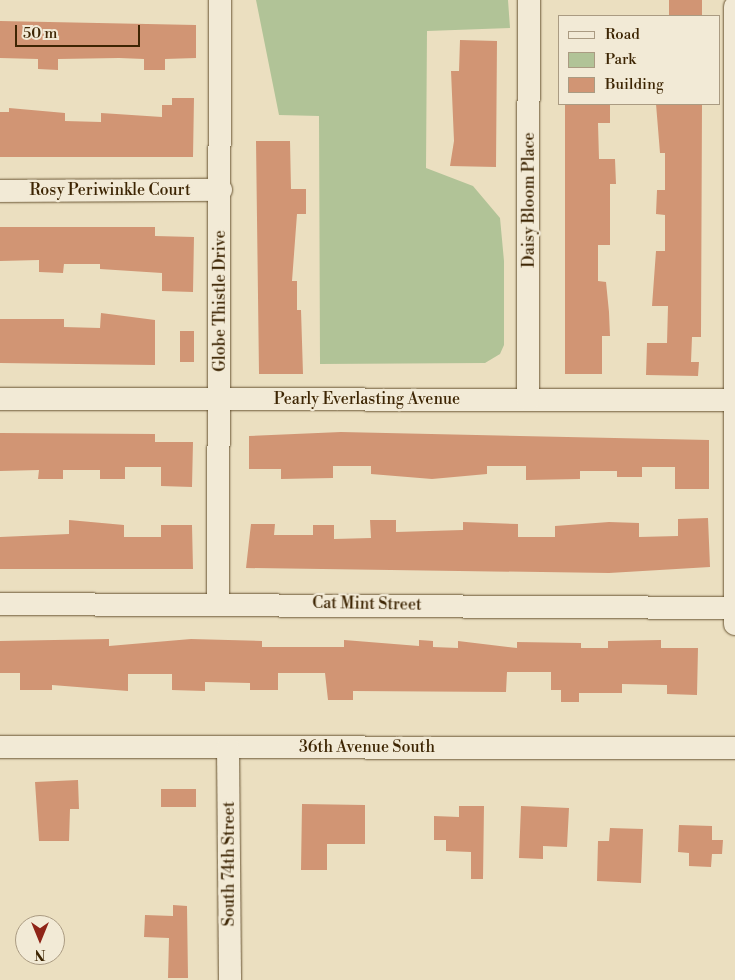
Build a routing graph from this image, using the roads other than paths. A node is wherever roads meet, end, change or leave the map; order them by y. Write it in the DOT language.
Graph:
graph roads {
  1 [pos="220,0"];
  2 [pos="529,0"];
  3 [pos="735,7"];
  4 [pos="221,190"];
  5 [pos="0,191"];
  6 [pos="0,399"];
  7 [pos="220,399"];
  8 [pos="528,400"];
  9 [pos="734,400"];
  10 [pos="218,603"];
  11 [pos="0,604"];
  12 [pos="735,608"];
  13 [pos="735,624"];
  14 [pos="0,747"];
  15 [pos="228,747"];
  16 [pos="735,748"];
  17 [pos="230,980"];
  1 -- 4 [label="street, Globe Thistle Drive"];
  2 -- 8 [label="street, Daisy Bloom Place"];
  3 -- 9 [label="street"];
  4 -- 5 [label="street, Rosy Periwinkle Court"];
  4 -- 7 [label="street, Globe Thistle Drive"];
  6 -- 7 [label="street, Pearly Everlasting Avenue"];
  7 -- 8 [label="street, Pearly Everlasting Avenue"];
  7 -- 10 [label="street, Globe Thistle Drive"];
  8 -- 9 [label="street, Pearly Everlasting Avenue"];
  9 -- 12 [label="street"];
  10 -- 11 [label="street, Cat Mint Street"];
  10 -- 12 [label="street, Cat Mint Street"];
  12 -- 13 [label="street"];
  14 -- 15 [label="street, 36th Avenue South"];
  15 -- 16 [label="street, 36th Avenue South"];
  15 -- 17 [label="street, South 74th Street"];
}
